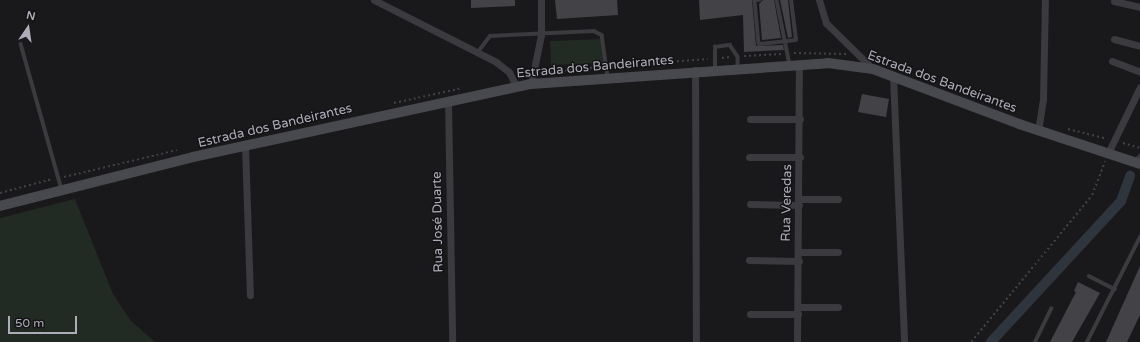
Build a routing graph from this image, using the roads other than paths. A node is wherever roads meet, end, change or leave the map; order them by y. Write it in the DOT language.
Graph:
graph roads {
  1 [pos="374,0"];
  2 [pos="541,0"];
  3 [pos="760,0"];
  4 [pos="777,0"];
  5 [pos="791,0"];
  6 [pos="819,0"];
  7 [pos="1045,0"];
  8 [pos="1114,1"];
  9 [pos="1136,4"];
  10 [pos="541,35"];
  11 [pos="1114,39"];
  12 [pos="786,42"];
  13 [pos="21,44"];
  14 [pos="1140,46"];
  15 [pos="478,52"];
  16 [pos="1112,61"];
  17 [pos="714,64"];
  18 [pos="795,64"];
  19 [pos="738,68"];
  20 [pos="873,69"];
  21 [pos="695,70"];
  22 [pos="1140,72"];
  23 [pos="893,76"];
  24 [pos="608,77"];
  25 [pos="531,79"];
  26 [pos="516,86"];
  27 [pos="1140,87"];
  28 [pos="448,101"];
  29 [pos="750,119"];
  30 [pos="800,119"];
  31 [pos="1038,130"];
  32 [pos="245,146"];
  33 [pos="1108,153"];
  34 [pos="749,157"];
  35 [pos="800,157"];
  36 [pos="1138,161"];
  37 [pos="62,191"];
  38 [pos="838,199"];
  39 [pos="799,202"];
  40 [pos="750,204"];
  41 [pos="0,206"];
  42 [pos="1140,237"];
  43 [pos="799,252"];
  44 [pos="838,252"];
  45 [pos="749,260"];
  46 [pos="799,260"];
  47 [pos="1088,276"];
  48 [pos="1115,289"];
  49 [pos="250,295"];
  50 [pos="838,307"];
  51 [pos="1051,309"];
  52 [pos="798,310"];
  53 [pos="750,314"];
  54 [pos="452,342"];
  55 [pos="696,342"];
  56 [pos="797,342"];
  57 [pos="904,342"];
  58 [pos="1035,342"];
  59 [pos="1087,342"];
  1 -- 15 [label="street"];
  2 -- 10 [label="street"];
  3 -- 12 [label="lane"];
  4 -- 12 [label="lane"];
  5 -- 12 [label="lane"];
  6 -- 20 [label="street"];
  7 -- 31 [label="street"];
  8 -- 9 [label="street"];
  10 -- 15 [label="lane"];
  10 -- 24 [label="lane"];
  10 -- 25 [label="street"];
  11 -- 14 [label="street"];
  12 -- 18 [label="lane"];
  13 -- 37 [label="lane"];
  15 -- 26 [label="street"];
  16 -- 22 [label="street"];
  17 -- 19 [label="main road, Estrada dos Bandeirantes"];
  17 -- 19 [label="lane"];
  17 -- 21 [label="main road, Estrada dos Bandeirantes"];
  18 -- 19 [label="main road, Estrada dos Bandeirantes"];
  18 -- 20 [label="main road, Estrada dos Bandeirantes"];
  18 -- 30 [label="street, Rua Veredas"];
  20 -- 23 [label="main road, Estrada dos Bandeirantes"];
  21 -- 24 [label="main road, Estrada dos Bandeirantes"];
  21 -- 55 [label="street"];
  23 -- 31 [label="main road, Estrada dos Bandeirantes"];
  23 -- 57 [label="street"];
  24 -- 25 [label="main road, Estrada dos Bandeirantes"];
  25 -- 26 [label="main road, Estrada dos Bandeirantes"];
  26 -- 28 [label="main road, Estrada dos Bandeirantes"];
  27 -- 33 [label="street"];
  28 -- 32 [label="main road, Estrada dos Bandeirantes"];
  28 -- 54 [label="street, Rua José Duarte"];
  29 -- 30 [label="street"];
  30 -- 35 [label="street, Rua Veredas"];
  31 -- 33 [label="main road, Estrada dos Bandeirantes"];
  32 -- 37 [label="main road, Estrada dos Bandeirantes"];
  32 -- 49 [label="street"];
  33 -- 36 [label="main road, Estrada dos Bandeirantes"];
  34 -- 35 [label="street"];
  35 -- 39 [label="street, Rua Veredas"];
  37 -- 41 [label="main road, Estrada dos Bandeirantes"];
  38 -- 39 [label="street"];
  39 -- 40 [label="street"];
  39 -- 43 [label="street, Rua Veredas"];
  42 -- 48 [label="lane"];
  43 -- 44 [label="street"];
  43 -- 46 [label="street, Rua Veredas"];
  45 -- 46 [label="street"];
  46 -- 52 [label="street, Rua Veredas"];
  47 -- 48 [label="lane"];
  48 -- 59 [label="lane"];
  50 -- 52 [label="street"];
  51 -- 58 [label="lane"];
  52 -- 53 [label="street"];
  52 -- 56 [label="street, Rua Veredas"];
}
